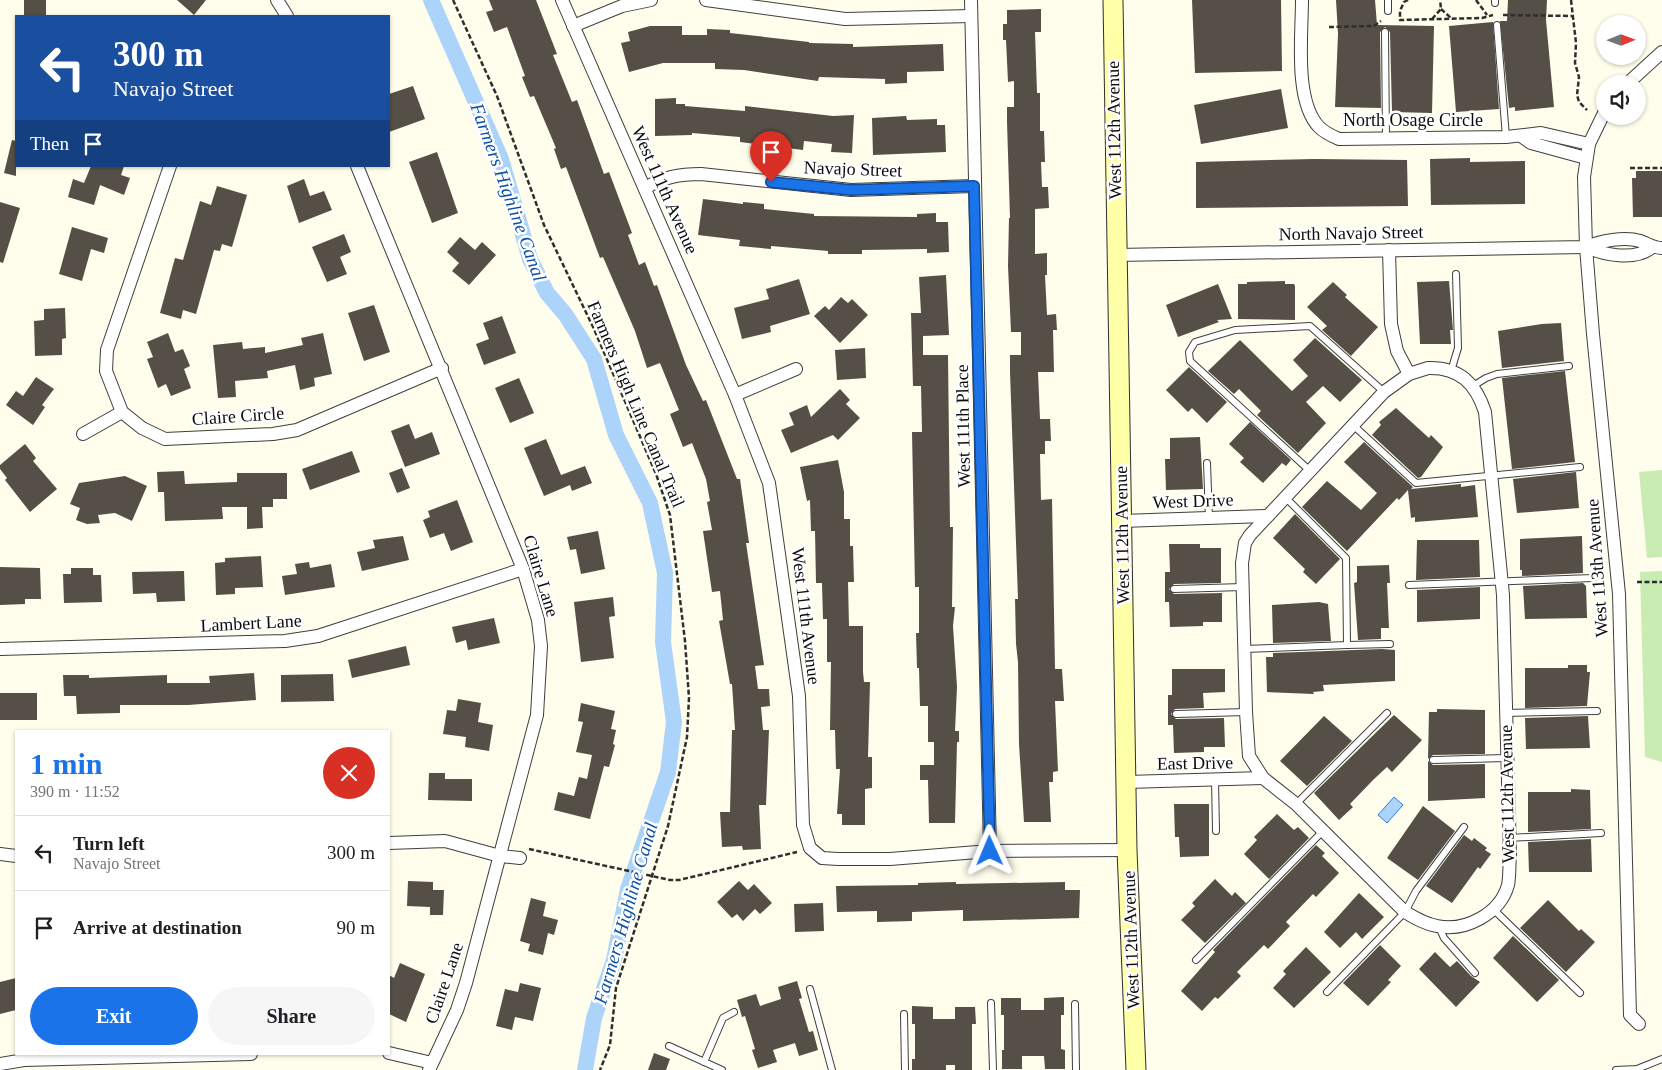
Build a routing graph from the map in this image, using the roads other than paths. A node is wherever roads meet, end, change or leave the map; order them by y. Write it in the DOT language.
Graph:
graph roads {
  1 [pos="278,0"];
  2 [pos="562,0"];
  3 [pos="651,0"];
  4 [pos="706,0"];
  5 [pos="971,0"];
  6 [pos="1113,0"];
  7 [pos="1302,0"];
  8 [pos="1388,0"];
  9 [pos="1388,11"];
  10 [pos="286,15"];
  11 [pos="971,16"];
  12 [pos="1497,25"];
  13 [pos="573,26"];
  14 [pos="1385,32"];
  15 [pos="1662,52"];
  16 [pos="1637,75"];
  17 [pos="1598,125"];
  18 [pos="1521,136"];
  19 [pos="1506,137"];
  20 [pos="1386,138"];
  21 [pos="1588,144"];
  22 [pos="1586,158"];
  23 [pos="170,167"];
  24 [pos="357,167"];
  25 [pos="974,186"];
  26 [pos="645,188"];
  27 [pos="1586,247"];
  28 [pos="1657,248"];
  29 [pos="1389,250"];
  30 [pos="1116,255"];
  31 [pos="1456,274"];
  32 [pos="1569,366"];
  33 [pos="442,368"];
  34 [pos="796,369"];
  35 [pos="1451,371"];
  36 [pos="1409,374"];
  37 [pos="1473,386"];
  38 [pos="1384,392"];
  39 [pos="735,395"];
  40 [pos="122,412"];
  41 [pos="1353,425"];
  42 [pos="83,434"];
  43 [pos="1207,463"];
  44 [pos="1580,468"];
  45 [pos="1310,470"];
  46 [pos="1492,476"];
  47 [pos="1284,496"];
  48 [pos="1265,516"];
  49 [pos="1209,519"];
  50 [pos="1122,521"];
  51 [pos="524,569"];
  52 [pos="1593,578"];
  53 [pos="1502,583"];
  54 [pos="1409,585"];
  55 [pos="1242,587"];
  56 [pos="1174,588"];
  57 [pos="1390,644"];
  58 [pos="1347,645"];
  59 [pos="0,649"];
  60 [pos="1244,649"];
  61 [pos="1598,711"];
  62 [pos="1246,712"];
  63 [pos="1387,712"];
  64 [pos="1505,713"];
  65 [pos="1176,714"];
  66 [pos="1506,758"];
  67 [pos="1433,760"];
  68 [pos="1264,778"];
  69 [pos="1215,780"];
  70 [pos="1128,782"];
  71 [pos="1296,804"];
  72 [pos="1464,826"];
  73 [pos="1216,831"];
  74 [pos="1322,832"];
  75 [pos="1601,833"];
  76 [pos="1509,838"];
  77 [pos="390,843"];
  78 [pos="1127,850"];
  79 [pos="990,851"];
  80 [pos="0,854"];
  81 [pos="15,856"];
  82 [pos="500,856"];
  83 [pos="520,858"];
  84 [pos="1493,909"];
  85 [pos="1405,912"];
  86 [pos="1439,927"];
  87 [pos="1196,960"];
  88 [pos="1475,973"];
  89 [pos="810,989"];
  90 [pos="1326,992"];
  91 [pos="1580,993"];
  92 [pos="991,1003"];
  93 [pos="1075,1004"];
  94 [pos="734,1012"];
  95 [pos="904,1014"];
  96 [pos="1639,1024"];
  97 [pos="669,1046"];
  98 [pos="390,1053"];
  99 [pos="213,1055"];
  100 [pos="1662,1059"];
  101 [pos="704,1062"];
  102 [pos="0,1064"];
  103 [pos="431,1066"];
  104 [pos="722,1070"];
  105 [pos="832,1070"];
  106 [pos="905,1070"];
  107 [pos="992,1070"];
  108 [pos="1076,1070"];
  109 [pos="1136,1070"];
  110 [pos="1616,1070"];
  1 -- 10 [label="street"];
  2 -- 13 [label="street, West 111th Avenue"];
  3 -- 13 [label="street"];
  4 -- 11 [label="street"];
  5 -- 11 [label="street, West 111th Place"];
  6 -- 30 [label="main road, West 112th Avenue"];
  7 -- 20 [label="street, North Osage Circle"];
  8 -- 9 [label="lane"];
  11 -- 25 [label="street, West 111th Place"];
  12 -- 19 [label="lane"];
  13 -- 26 [label="street, West 111th Avenue"];
  14 -- 20 [label="lane"];
  15 -- 16 [label="street"];
  17 -- 21 [label="street, West 113th Avenue"];
  18 -- 19 [label="street, North Osage Circle"];
  18 -- 21 [label="street, North Osage Circle"];
  18 -- 22 [label="street, North Osage Circle"];
  19 -- 20 [label="street, North Osage Circle"];
  21 -- 22 [label="street, West 113th Avenue"];
  22 -- 27 [label="street, West 113th Avenue"];
  23 -- 40 [label="street"];
  24 -- 33 [label="street, Claire Lane"];
  25 -- 26 [label="street, Navajo Street"];
  25 -- 79 [label="street, West 111th Place"];
  26 -- 39 [label="street, West 111th Avenue"];
  27 -- 28 [label="street, North Navajo Street"];
  27 -- 29 [label="street, North Navajo Street"];
  27 -- 96 [label="street, West 113th Avenue"];
  29 -- 30 [label="street, North Navajo Street"];
  29 -- 36 [label="street"];
  30 -- 50 [label="main road, West 112th Avenue"];
  31 -- 35 [label="lane"];
  32 -- 37 [label="lane"];
  33 -- 40 [label="street, Claire Circle"];
  33 -- 51 [label="street, Claire Lane"];
  34 -- 39 [label="street"];
  35 -- 36 [label="street, West 112th Avenue"];
  35 -- 37 [label="street, West 112th Avenue"];
  36 -- 38 [label="street, West 112th Avenue"];
  37 -- 46 [label="street, West 112th Avenue"];
  38 -- 41 [label="street, West 112th Avenue"];
  38 -- 45 [label="lane"];
  39 -- 79 [label="street, West 111th Avenue"];
  40 -- 42 [label="street"];
  41 -- 45 [label="street, West 112th Avenue"];
  41 -- 46 [label="lane"];
  43 -- 49 [label="lane"];
  44 -- 46 [label="lane"];
  45 -- 47 [label="street, West 112th Avenue"];
  46 -- 53 [label="street, West 112th Avenue"];
  47 -- 48 [label="street, West 112th Avenue"];
  47 -- 58 [label="lane"];
  48 -- 49 [label="street, West Drive"];
  48 -- 55 [label="street, West 112th Avenue"];
  49 -- 50 [label="street, West Drive"];
  50 -- 70 [label="main road, West 112th Avenue"];
  51 -- 59 [label="street, Lambert Lane"];
  51 -- 82 [label="street, Claire Lane"];
  52 -- 53 [label="lane"];
  53 -- 54 [label="lane"];
  53 -- 64 [label="street, West 112th Avenue"];
  55 -- 56 [label="lane"];
  55 -- 60 [label="street, West 112th Avenue"];
  57 -- 58 [label="lane"];
  58 -- 60 [label="lane"];
  60 -- 62 [label="street, West 112th Avenue"];
  61 -- 64 [label="lane"];
  62 -- 65 [label="lane"];
  62 -- 68 [label="street, West 112th Avenue"];
  63 -- 71 [label="lane"];
  64 -- 66 [label="street, West 112th Avenue"];
  66 -- 67 [label="lane"];
  66 -- 76 [label="street, West 112th Avenue"];
  68 -- 69 [label="street, East Drive"];
  68 -- 71 [label="street, West 112th Avenue"];
  69 -- 70 [label="street, East Drive"];
  69 -- 73 [label="lane"];
  70 -- 78 [label="main road, West 112th Avenue"];
  71 -- 74 [label="street, West 112th Avenue"];
  72 -- 85 [label="lane"];
  74 -- 85 [label="street, West 112th Avenue"];
  74 -- 87 [label="lane"];
  75 -- 76 [label="lane"];
  76 -- 84 [label="street, West 112th Avenue"];
  77 -- 82 [label="street"];
  78 -- 79 [label="street"];
  78 -- 109 [label="main road, West 112th Avenue"];
  80 -- 81 [label="street"];
  82 -- 83 [label="street"];
  82 -- 103 [label="street, Claire Lane"];
  84 -- 86 [label="street, West 112th Avenue"];
  84 -- 91 [label="lane"];
  85 -- 86 [label="street, West 112th Avenue"];
  85 -- 90 [label="lane"];
  86 -- 88 [label="lane"];
  89 -- 105 [label="lane"];
  92 -- 107 [label="lane"];
  93 -- 108 [label="lane"];
  94 -- 101 [label="lane"];
  95 -- 106 [label="lane"];
  97 -- 101 [label="lane"];
  98 -- 103 [label="street"];
  99 -- 102 [label="street"];
  100 -- 110 [label="lane"];
  101 -- 104 [label="lane"];
}
